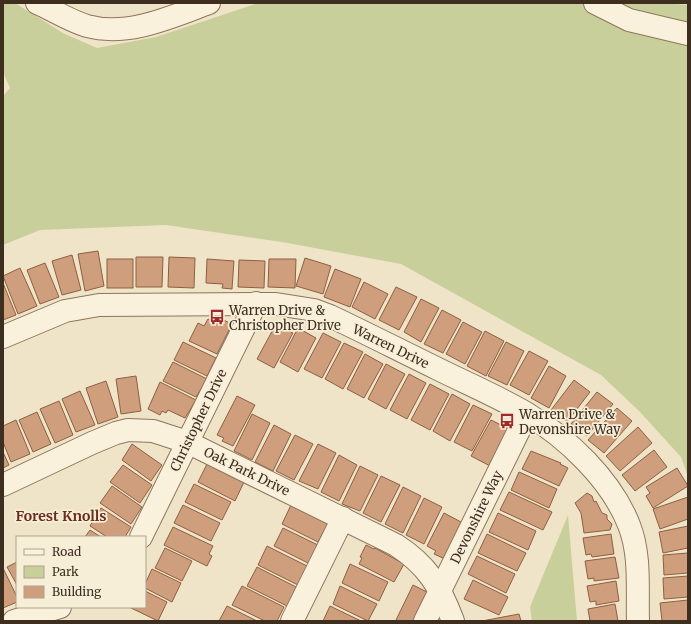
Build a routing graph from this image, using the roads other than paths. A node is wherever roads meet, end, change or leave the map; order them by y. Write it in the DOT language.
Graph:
graph roads {
  1 [pos="37,3"];
  2 [pos="209,3"];
  3 [pos="595,3"];
  4 [pos="688,34"];
  5 [pos="256,303"];
  6 [pos="3,337"];
  7 [pos="527,414"];
  8 [pos="187,442"];
  9 [pos="3,485"];
  10 [pos="343,518"];
  11 [pos="141,536"];
  12 [pos="440,591"];
  13 [pos="57,608"];
  14 [pos="14,621"];
  15 [pos="292,621"];
  16 [pos="425,621"];
  17 [pos="453,621"];
  18 [pos="638,621"];
  1 -- 2 [label="street"];
  3 -- 4 [label="street"];
  5 -- 6 [label="street, Warren Drive"];
  5 -- 7 [label="street, Warren Drive"];
  5 -- 8 [label="street, Christopher Drive"];
  7 -- 12 [label="street, Devonshire Way"];
  7 -- 18 [label="street, Warren Drive"];
  8 -- 9 [label="street, Oak Park Drive"];
  8 -- 10 [label="street, Oak Park Drive"];
  8 -- 11 [label="street, Christopher Drive"];
  10 -- 12 [label="street, Oak Park Drive"];
  10 -- 15 [label="street"];
  12 -- 16 [label="street, Devonshire Way"];
  12 -- 17 [label="street, Oak Park Drive"];
  13 -- 14 [label="street"];
}
